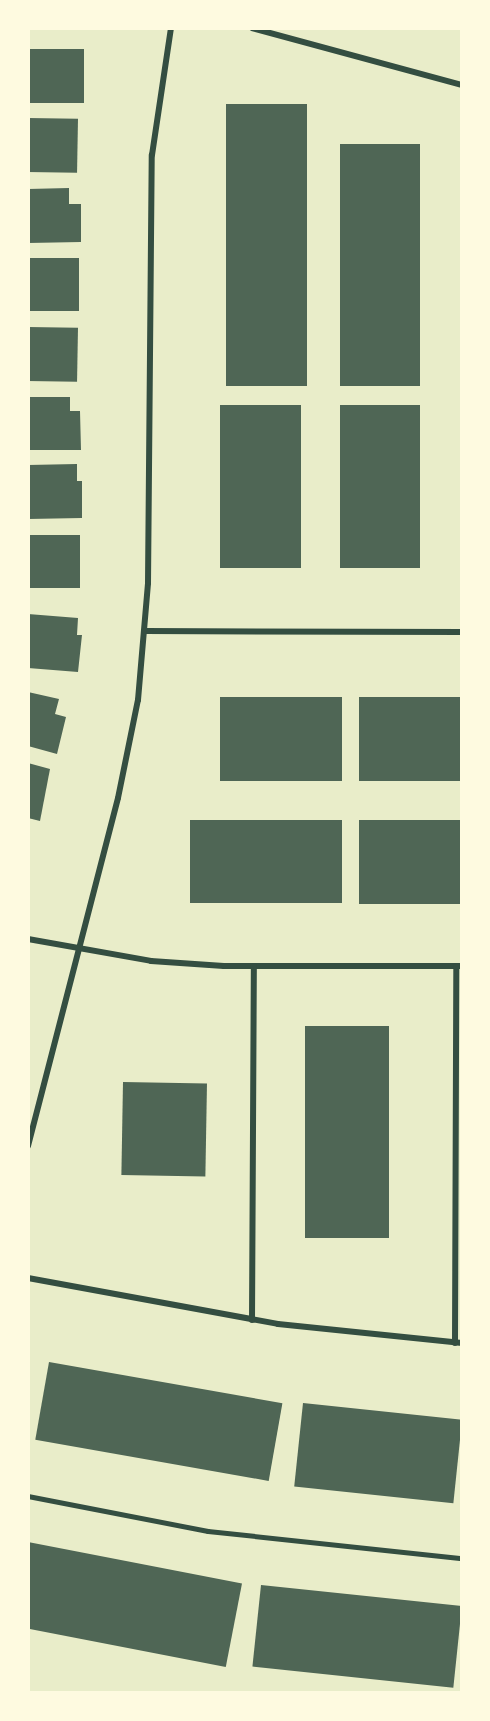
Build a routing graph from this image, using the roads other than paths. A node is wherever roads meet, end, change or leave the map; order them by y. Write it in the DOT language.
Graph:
graph roads {
  1 [pos="171,28"];
  2 [pos="252,28"];
  3 [pos="462,85"];
  4 [pos="146,631"];
  5 [pos="462,632"];
  6 [pos="28,939"];
  7 [pos="79,950"];
  8 [pos="254,966"];
  9 [pos="459,966"];
  10 [pos="28,1146"];
  11 [pos="28,1278"];
  12 [pos="252,1320"];
  13 [pos="458,1343"];
  14 [pos="28,1496"];
  15 [pos="462,1558"];
  1 -- 4 [label="street"];
  2 -- 3 [label="street"];
  4 -- 5 [label="street"];
  4 -- 7 [label="street"];
  6 -- 7 [label="street"];
  7 -- 8 [label="street"];
  7 -- 10 [label="street"];
  8 -- 9 [label="street"];
  8 -- 12 [label="street"];
  9 -- 13 [label="street"];
  11 -- 12 [label="street"];
  12 -- 13 [label="street"];
  14 -- 15 [label="lane"];
}
